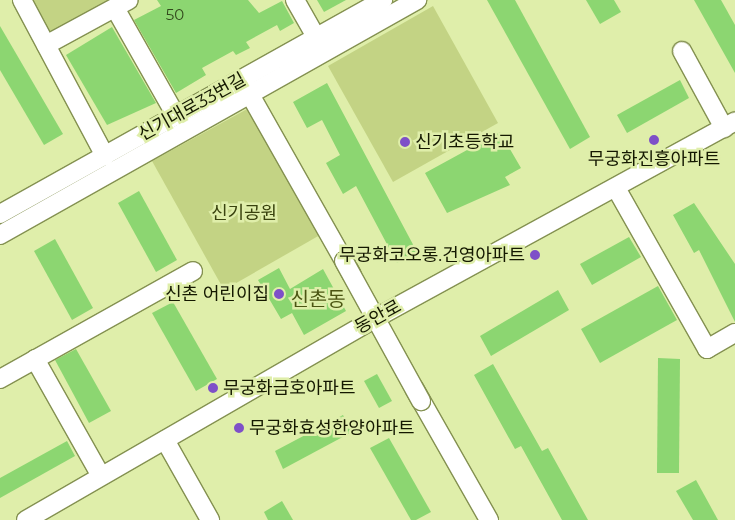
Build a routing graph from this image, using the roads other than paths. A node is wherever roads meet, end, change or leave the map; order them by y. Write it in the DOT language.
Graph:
graph roads {
  1 [pos="22,0"];
  2 [pos="295,0"];
  3 [pos="383,0"];
  4 [pos="417,0"];
  5 [pos="122,4"];
  6 [pos="316,37"];
  7 [pos="46,45"];
  8 [pos="682,51"];
  9 [pos="245,87"];
  10 [pos="176,116"];
  11 [pos="730,124"];
  12 [pos="105,156"];
  13 [pos="616,188"];
  14 [pos="0,214"];
  15 [pos="0,235"];
  16 [pos="344,262"];
  17 [pos="193,270"];
  18 [pos="368,301"];
  19 [pos="735,333"];
  20 [pos="388,342"];
  21 [pos="35,359"];
  22 [pos="0,379"];
  23 [pos="421,401"];
  24 [pos="165,440"];
  25 [pos="100,476"];
  26 [pos="26,520"];
  27 [pos="210,520"];
  28 [pos="488,520"];
  1 -- 7 [label="street"];
  2 -- 6 [label="street"];
  3 -- 6 [label="street, 신기대로33번길"];
  4 -- 9 [label="street"];
  5 -- 7 [label="street"];
  5 -- 10 [label="street"];
  6 -- 9 [label="street, 신기대로33번길"];
  7 -- 12 [label="street"];
  8 -- 11 [label="street"];
  9 -- 10 [label="street, 신기대로33번길"];
  9 -- 15 [label="street"];
  9 -- 16 [label="street"];
  10 -- 12 [label="street, 신기대로33번길"];
  11 -- 13 [label="street, 동안로"];
  12 -- 14 [label="street, 신기대로33번길"];
  13 -- 19 [label="street"];
  13 -- 24 [label="street, 동안로"];
  16 -- 18 [label="street"];
  16 -- 23 [label="street, bridge"];
  17 -- 21 [label="street"];
  20 -- 23 [label="street"];
  21 -- 22 [label="street"];
  21 -- 25 [label="street"];
  23 -- 28 [label="street"];
  24 -- 25 [label="street, 동안로"];
  24 -- 27 [label="street"];
  25 -- 26 [label="street, 동안로"];
}
